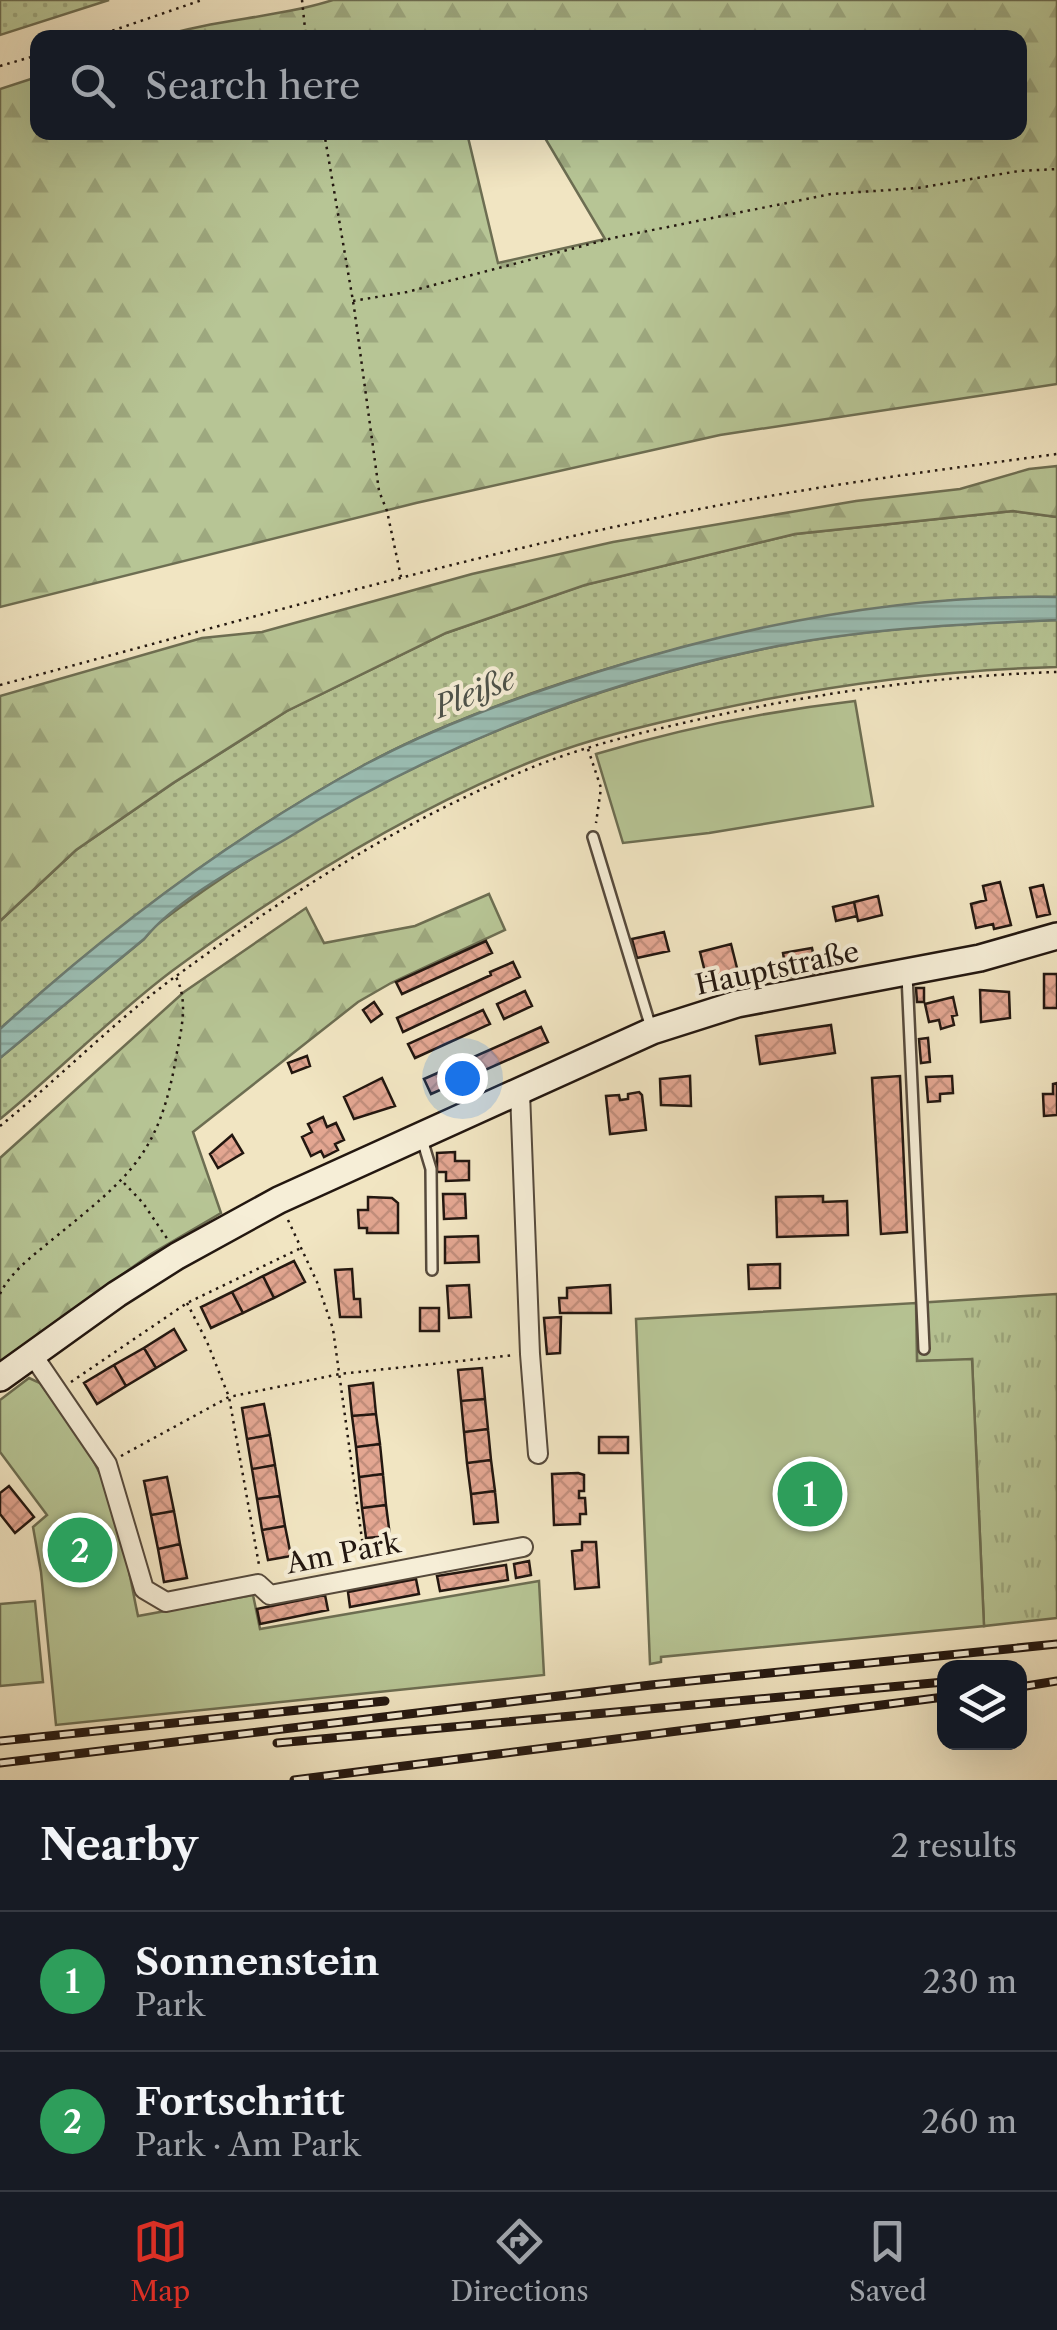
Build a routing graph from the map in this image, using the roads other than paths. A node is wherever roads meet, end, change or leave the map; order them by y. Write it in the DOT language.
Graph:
graph roads {
  1 [pos="593,837"];
  2 [pos="1057,936"];
  3 [pos="906,972"];
  4 [pos="652,1031"];
  5 [pos="520,1092"];
  6 [pos="422,1136"];
  7 [pos="432,1270"];
  8 [pos="924,1349"];
  9 [pos="32,1354"];
  10 [pos="0,1378"];
  11 [pos="538,1454"];
  12 [pos="524,1547"];
  1 -- 4 [label="lane"];
  2 -- 3 [label="main road, Hauptstraße"];
  3 -- 4 [label="main road, Hauptstraße"];
  3 -- 8 [label="lane"];
  4 -- 5 [label="main road, Hauptstraße"];
  5 -- 6 [label="main road, Hauptstraße"];
  5 -- 11 [label="street"];
  6 -- 7 [label="lane"];
  6 -- 9 [label="main road, Hauptstraße"];
  9 -- 10 [label="main road, Hauptstraße"];
  9 -- 12 [label="street, Am Park"];
}
